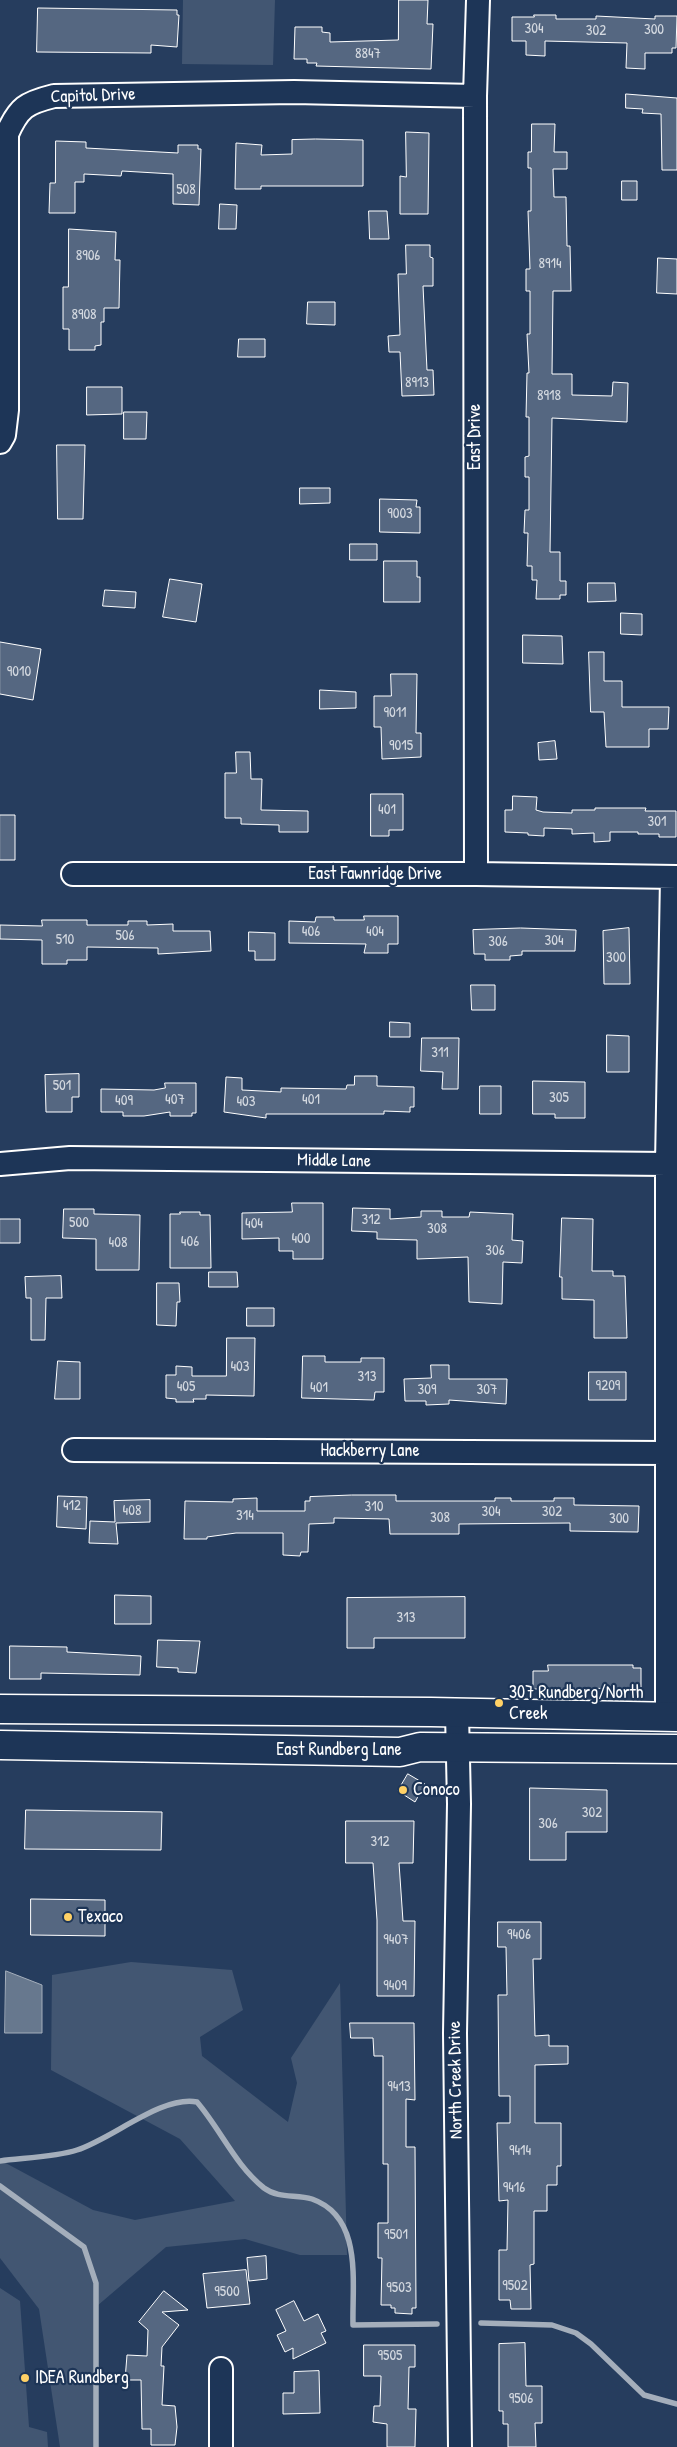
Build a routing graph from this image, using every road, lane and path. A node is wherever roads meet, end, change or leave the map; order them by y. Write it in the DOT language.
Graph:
graph roads {
  1 [pos="478,0"];
  2 [pos="475,96"];
  3 [pos="0,442"];
  4 [pos="73,874"];
  5 [pos="476,874"];
  6 [pos="674,877"];
  7 [pos="0,1164"];
  8 [pos="667,1164"];
  9 [pos="74,1450"];
  10 [pos="666,1453"];
  11 [pos="0,1709"];
  12 [pos="195,1710"];
  13 [pos="457,1713"];
  14 [pos="672,1717"];
  15 [pos="0,1745"];
  16 [pos="457,1747"];
  17 [pos="194,1749"];
  18 [pos="677,1749"];
  19 [pos="221,2369"];
  20 [pos="221,2447"];
  21 [pos="460,2447"];
  1 -- 2 [label="street, East Drive"];
  2 -- 3 [label="street, Capitol Drive"];
  2 -- 5 [label="street, East Drive"];
  4 -- 5 [label="street, East Fawnridge Drive"];
  5 -- 6 [label="street, East Fawnridge Drive"];
  6 -- 8 [label="street"];
  7 -- 8 [label="street, Middle Lane"];
  8 -- 10 [label="street"];
  9 -- 10 [label="street, Hackberry Lane"];
  10 -- 14 [label="street"];
  11 -- 12 [label="main road"];
  12 -- 13 [label="main road"];
  12 -- 17 [label="main road"];
  13 -- 14 [label="main road"];
  13 -- 16 [label="street, North Creek Drive"];
  15 -- 17 [label="main road, East Rundberg Lane"];
  16 -- 17 [label="main road, East Rundberg Lane"];
  16 -- 18 [label="main road, East Rundberg Lane"];
  16 -- 21 [label="street, North Creek Drive"];
  19 -- 20 [label="street"];
}
